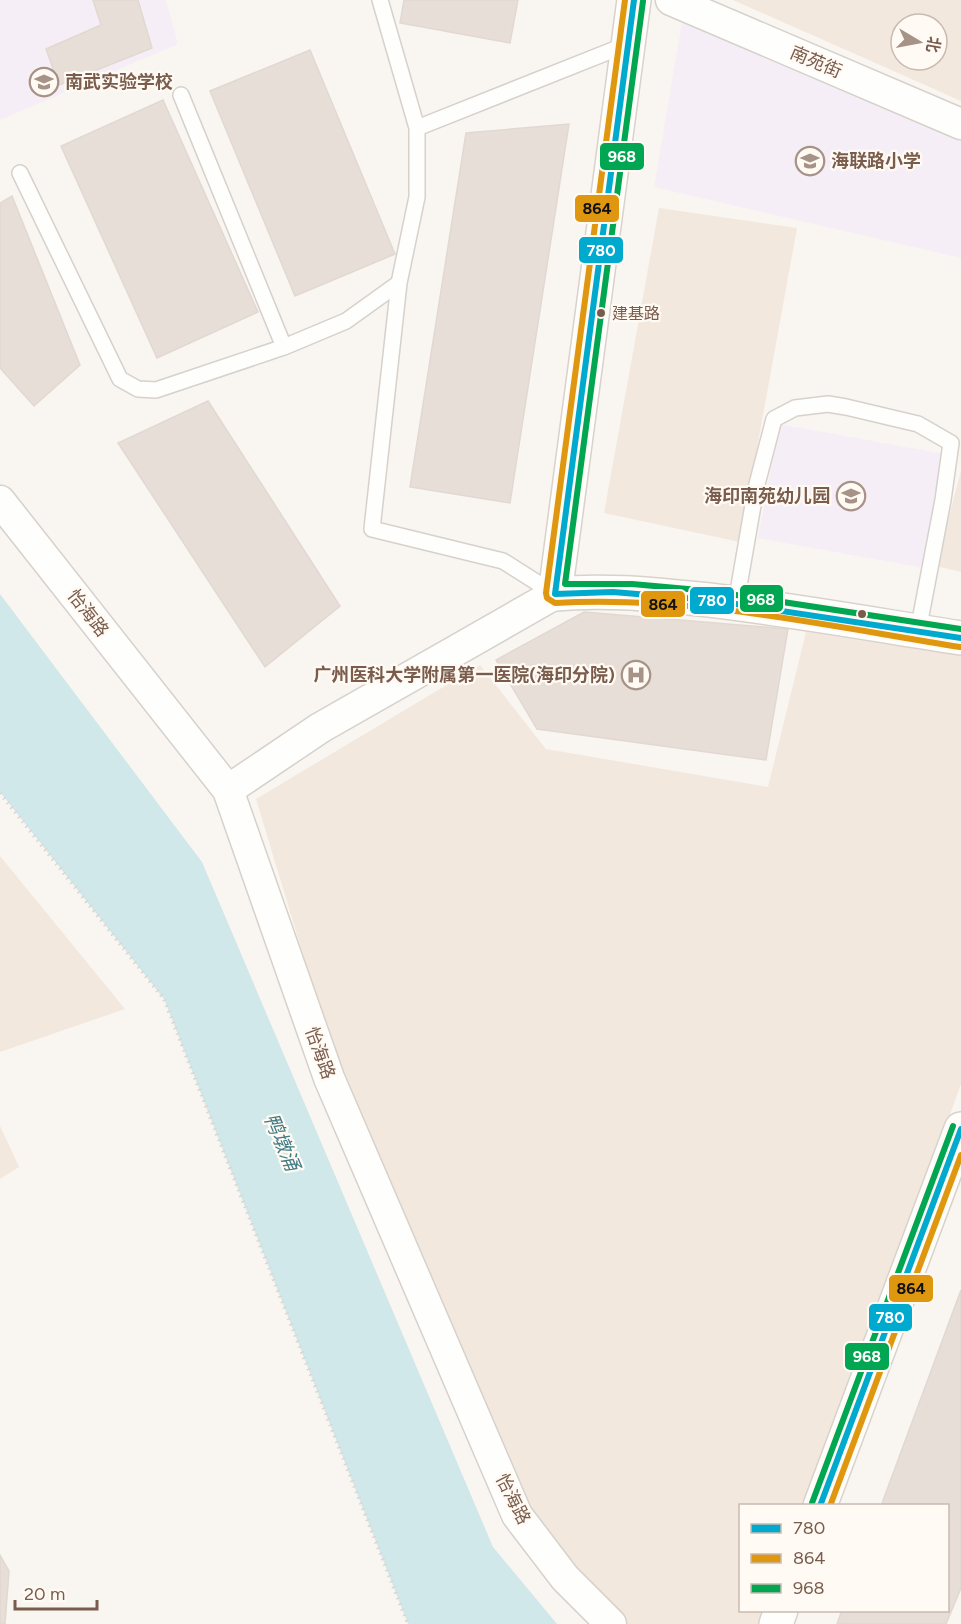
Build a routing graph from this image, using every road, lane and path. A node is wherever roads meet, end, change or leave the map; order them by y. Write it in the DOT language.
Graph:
graph roads {
  1 [pos="380,0"];
  2 [pos="634,0"];
  3 [pos="671,0"];
  4 [pos="628,44"];
  5 [pos="181,95"];
  6 [pos="961,124"];
  7 [pos="417,128"];
  8 [pos="20,173"];
  9 [pos="399,283"];
  10 [pos="284,347"];
  11 [pos="0,501"];
  12 [pos="555,594"];
  13 [pos="736,603"];
  14 [pos="918,631"];
  15 [pos="961,638"];
  16 [pos="228,790"];
  17 [pos="0,793"];
  18 [pos="961,1129"];
  19 [pos="952,1179"];
  20 [pos="821,1504"];
  21 [pos="408,1624"];
  22 [pos="611,1624"];
  1 -- 7 [label="lane"];
  2 -- 4 [label="street"];
  3 -- 6 [label="street, 南苑街"];
  4 -- 7 [label="lane"];
  4 -- 12 [label="street"];
  5 -- 10 [label="lane"];
  7 -- 9 [label="lane"];
  8 -- 10 [label="lane"];
  9 -- 10 [label="lane"];
  9 -- 12 [label="lane"];
  11 -- 16 [label="street, 怡海路"];
  12 -- 13 [label="street"];
  12 -- 16 [label="street"];
  13 -- 14 [label="street"];
  13 -- 14 [label="lane"];
  14 -- 15 [label="street"];
  16 -- 22 [label="street, 怡海路"];
  17 -- 21 [label="path"];
  18 -- 19 [label="street"];
  19 -- 20 [label="street"];
}
